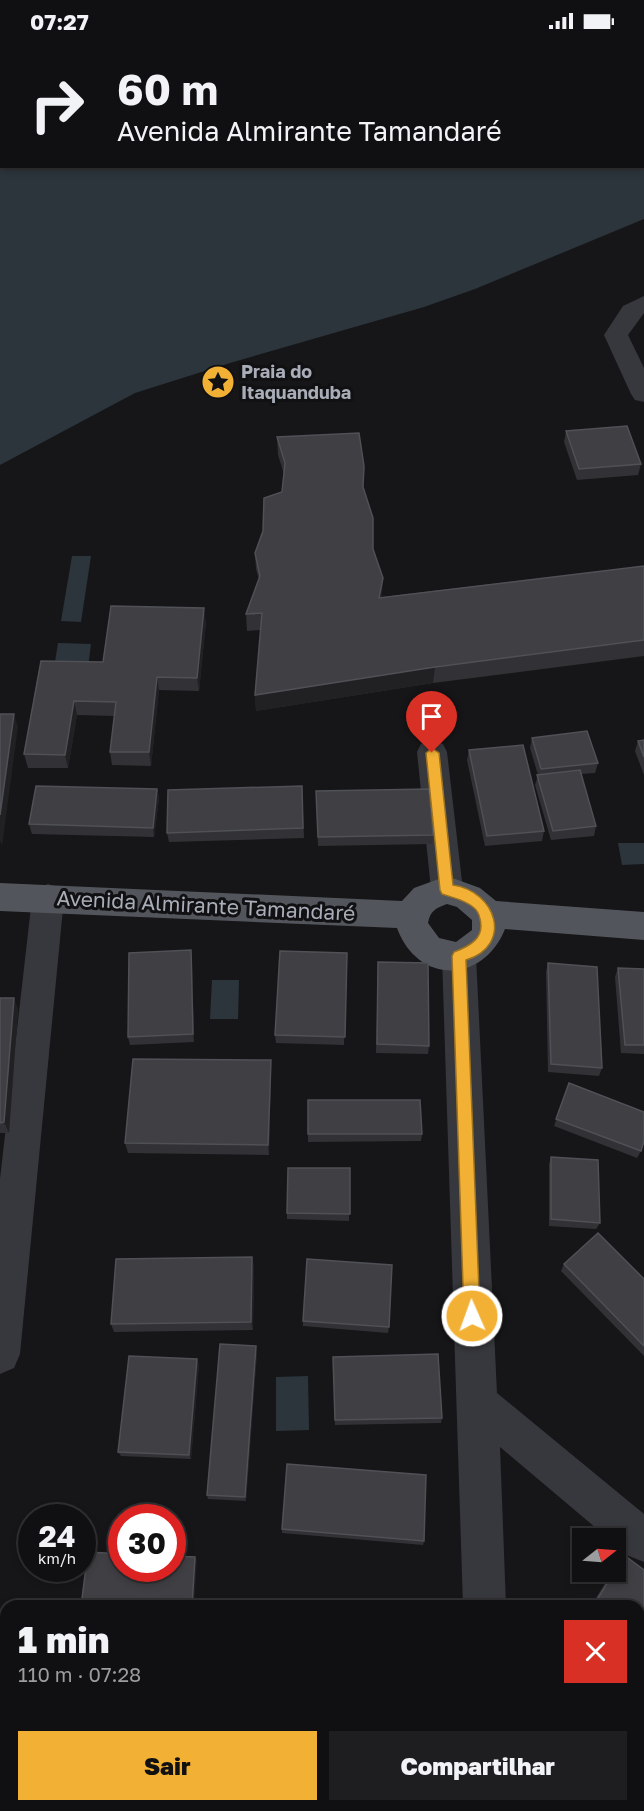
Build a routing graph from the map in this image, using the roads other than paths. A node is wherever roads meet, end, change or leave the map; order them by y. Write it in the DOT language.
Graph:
graph roads {
  1 [pos="644,303"];
  2 [pos="644,394"];
  3 [pos="432,753"];
  4 [pos="447,890"];
  5 [pos="0,897"];
  6 [pos="48,898"];
  7 [pos="486,914"];
  8 [pos="411,915"];
  9 [pos="644,926"];
  10 [pos="459,956"];
  11 [pos="0,1353"];
  12 [pos="479,1404"];
  13 [pos="644,1541"];
  14 [pos="485,1600"];
  1 -- 2 [label="street"];
  3 -- 4 [label="street"];
  4 -- 7 [label="main road"];
  4 -- 8 [label="main road"];
  5 -- 6 [label="main road, Avenida Almirante Tamandaré"];
  6 -- 8 [label="main road, Avenida Almirante Tamandaré"];
  6 -- 11 [label="street"];
  7 -- 9 [label="main road"];
  7 -- 10 [label="main road"];
  8 -- 10 [label="main road"];
  10 -- 12 [label="street"];
  12 -- 13 [label="street"];
  12 -- 14 [label="street"];
}
